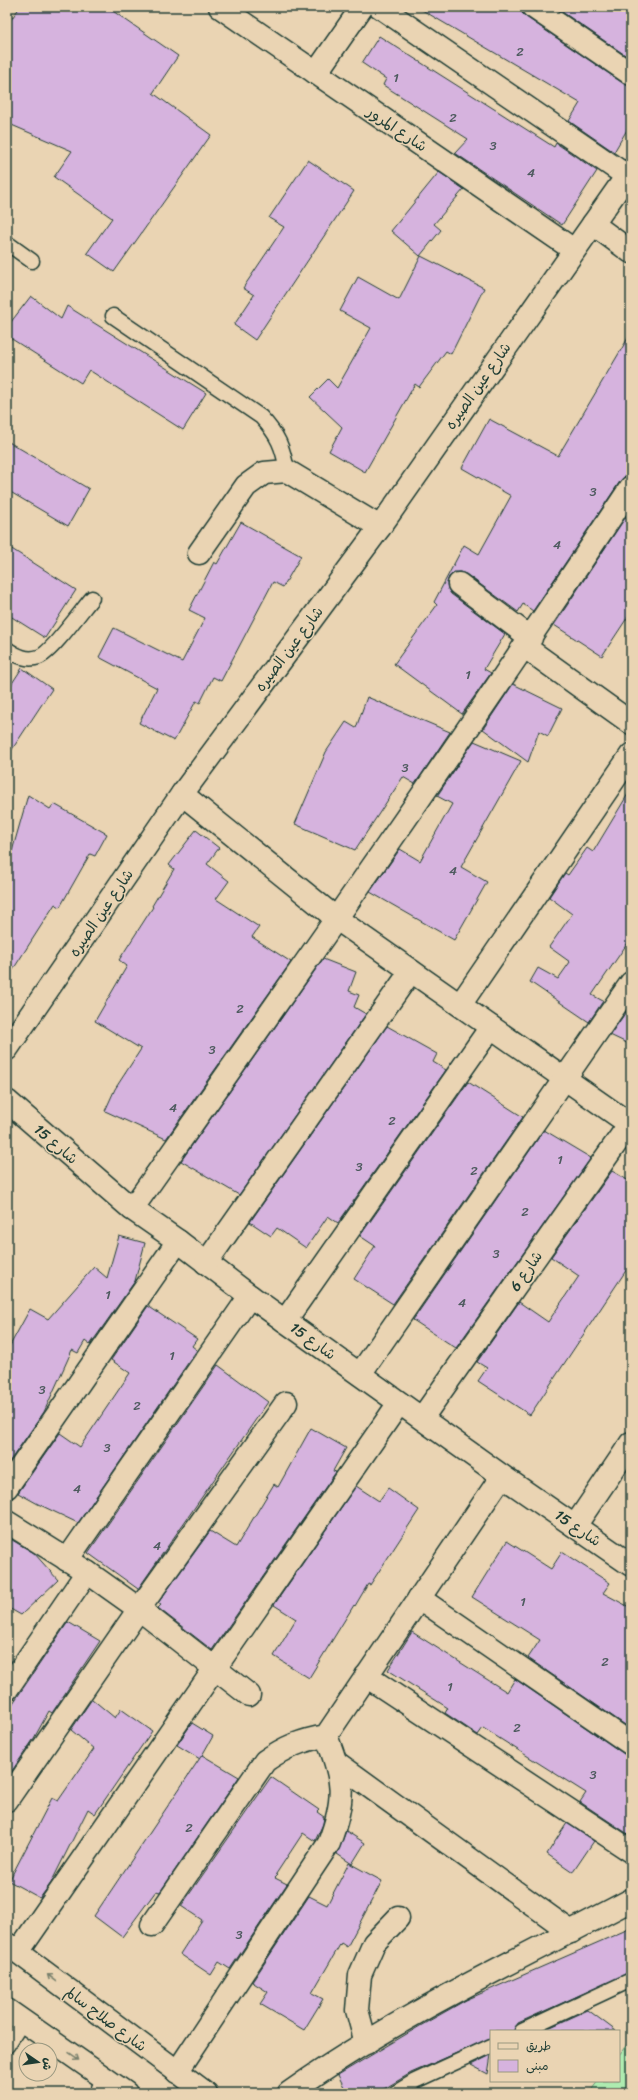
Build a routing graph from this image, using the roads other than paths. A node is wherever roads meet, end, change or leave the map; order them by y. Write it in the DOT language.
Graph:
graph roads {
  1 [pos="220,7"];
  2 [pos="362,7"];
  3 [pos="380,7"];
  4 [pos="534,7"];
  5 [pos="316,73"];
  6 [pos="631,74"];
  7 [pos="629,173"];
  8 [pos="593,224"];
  9 [pos="7,243"];
  10 [pos="574,250"];
  11 [pos="631,252"];
  12 [pos="32,260"];
  13 [pos="113,316"];
  14 [pos="287,471"];
  15 [pos="631,487"];
  16 [pos="380,527"];
  17 [pos="199,553"];
  18 [pos="459,584"];
  19 [pos="92,598"];
  20 [pos="528,642"];
  21 [pos="7,649"];
  22 [pos="631,723"];
  23 [pos="631,755"];
  24 [pos="182,794"];
  25 [pos="337,919"];
  26 [pos="412,971"];
  27 [pos="631,982"];
  28 [pos="460,1005"];
  29 [pos="491,1027"];
  30 [pos="7,1050"];
  31 [pos="564,1078"];
  32 [pos="7,1101"];
  33 [pos="631,1124"];
  34 [pos="132,1209"];
  35 [pos="178,1241"];
  36 [pos="206,1263"];
  37 [pos="250,1296"];
  38 [pos="285,1320"];
  39 [pos="360,1374"];
  40 [pos="286,1403"];
  41 [pos="399,1403"];
  42 [pos="422,1418"];
  43 [pos="631,1443"];
  44 [pos="502,1476"];
  45 [pos="7,1487"];
  46 [pos="7,1522"];
  47 [pos="575,1526"];
  48 [pos="67,1560"];
  49 [pos="631,1564"];
  50 [pos="87,1572"];
  51 [pos="420,1598"];
  52 [pos="139,1609"];
  53 [pos="216,1669"];
  54 [pos="366,1676"];
  55 [pos="7,1689"];
  56 [pos="249,1695"];
  57 [pos="326,1736"];
  58 [pos="631,1744"];
  59 [pos="337,1763"];
  60 [pos="7,1800"];
  61 [pos="631,1851"];
  62 [pos="631,1900"];
  63 [pos="398,1918"];
  64 [pos="152,1925"];
  65 [pos="571,1932"];
  66 [pos="13,1948"];
  67 [pos="631,1980"];
  68 [pos="15,2016"];
  69 [pos="524,2030"];
  70 [pos="366,2043"];
  71 [pos="7,2046"];
  72 [pos="490,2046"];
  73 [pos="177,2072"];
  74 [pos="101,2085"];
  75 [pos="126,2093"];
  76 [pos="206,2093"];
  77 [pos="290,2093"];
  78 [pos="395,2093"];
  1 -- 5 [label="street, شارع المرور"];
  2 -- 5 [label="street"];
  3 -- 7 [label="street"];
  4 -- 6 [label="street"];
  5 -- 10 [label="street, شارع المرور"];
  7 -- 8 [label="street, شارع عين الصيره"];
  8 -- 10 [label="street, شارع عين الصيره"];
  8 -- 11 [label="street"];
  9 -- 12 [label="lane"];
  10 -- 16 [label="street, شارع عين الصيره"];
  13 -- 14 [label="lane"];
  14 -- 16 [label="street"];
  14 -- 17 [label="street"];
  15 -- 20 [label="street"];
  16 -- 24 [label="street, شارع عين الصيره"];
  18 -- 20 [label="street"];
  19 -- 21 [label="lane"];
  20 -- 22 [label="street"];
  20 -- 25 [label="street"];
  23 -- 28 [label="street"];
  24 -- 25 [label="street"];
  24 -- 30 [label="street, شارع عين الصيره"];
  25 -- 26 [label="street"];
  25 -- 34 [label="street"];
  26 -- 28 [label="street"];
  26 -- 36 [label="street"];
  27 -- 31 [label="street"];
  28 -- 29 [label="street"];
  29 -- 31 [label="street"];
  29 -- 38 [label="street"];
  31 -- 33 [label="street"];
  31 -- 39 [label="street"];
  32 -- 34 [label="street, شارع 15"];
  33 -- 42 [label="street, شارع 6"];
  34 -- 35 [label="street, شارع 15"];
  35 -- 36 [label="street, شارع 15"];
  35 -- 45 [label="street"];
  36 -- 37 [label="street, شارع 15"];
  37 -- 38 [label="street, شارع 15"];
  37 -- 48 [label="street"];
  38 -- 39 [label="street, شارع 15"];
  39 -- 41 [label="street, شارع 15"];
  40 -- 52 [label="street"];
  41 -- 42 [label="street, شارع 15"];
  41 -- 53 [label="street"];
  42 -- 44 [label="street, شارع 15"];
  43 -- 47 [label="street"];
  44 -- 47 [label="street, شارع 15"];
  44 -- 51 [label="street"];
  46 -- 48 [label="street"];
  47 -- 49 [label="street, شارع 15"];
  48 -- 50 [label="street"];
  50 -- 52 [label="street"];
  50 -- 55 [label="street"];
  51 -- 54 [label="street"];
  51 -- 58 [label="street"];
  52 -- 53 [label="street"];
  52 -- 60 [label="street"];
  53 -- 56 [label="street"];
  53 -- 66 [label="street"];
  54 -- 57 [label="street"];
  54 -- 61 [label="street"];
  57 -- 59 [label="street"];
  57 -- 64 [label="street"];
  59 -- 65 [label="street"];
  59 -- 73 [label="street"];
  62 -- 65 [label="street"];
  63 -- 70 [label="street"];
  65 -- 70 [label="street"];
  73 -- 66 [label="street, شارع صلاح سالم, one-way"];
  67 -- 69 [label="lane"];
  68 -- 71 [label="lane"];
  68 -- 74 [label="street, one-way"];
  70 -- 77 [label="street"];
  72 -- 78 [label="lane"];
  73 -- 76 [label="street, شارع صلاح سالم"];
  74 -- 75 [label="street"];
}
